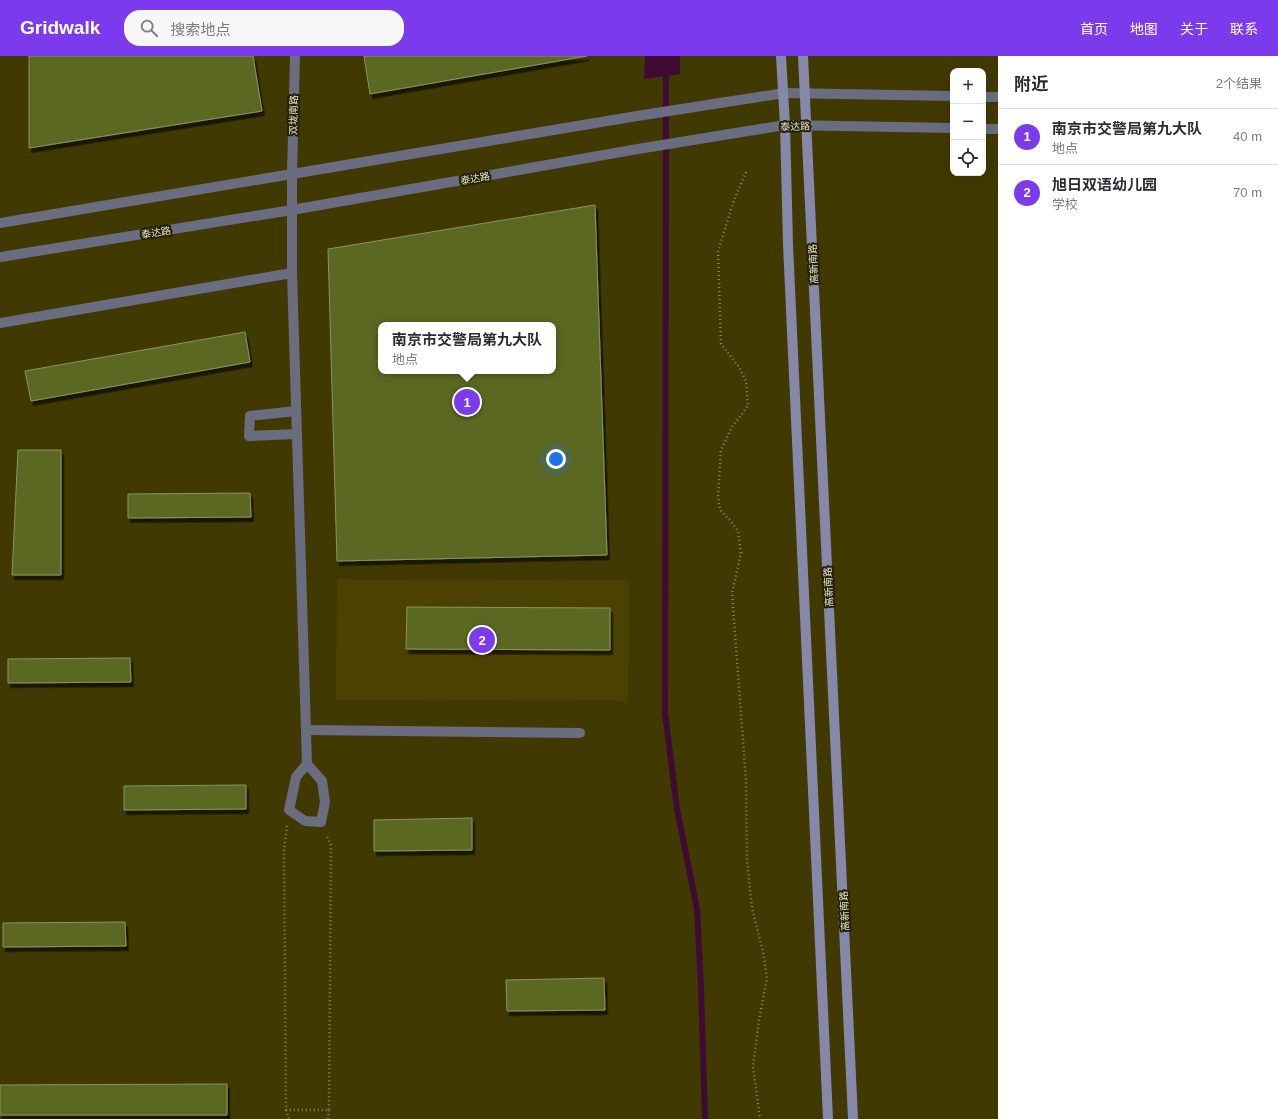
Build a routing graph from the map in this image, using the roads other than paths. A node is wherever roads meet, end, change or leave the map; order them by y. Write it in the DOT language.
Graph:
graph roads {
  1 [pos="295,56"];
  2 [pos="781,56"];
  3 [pos="803,56"];
  4 [pos="784,93"];
  5 [pos="805,94"];
  6 [pos="950,96"];
  7 [pos="986,97"];
  8 [pos="998,97"];
  9 [pos="785,125"];
  10 [pos="806,126"];
  11 [pos="950,128"];
  12 [pos="986,129"];
  13 [pos="998,129"];
  14 [pos="292,174"];
  15 [pos="292,210"];
  16 [pos="0,223"];
  17 [pos="0,257"];
  18 [pos="292,273"];
  19 [pos="0,323"];
  20 [pos="296,411"];
  21 [pos="297,434"];
  22 [pos="306,730"];
  23 [pos="580,733"];
  24 [pos="307,764"];
  25 [pos="828,1119"];
  26 [pos="853,1119"];
  1 -- 14 [label="street, 双垅南路"];
  2 -- 4 [label="main road"];
  3 -- 5 [label="main road, 高新南路"];
  4 -- 5 [label="street"];
  4 -- 9 [label="main road"];
  4 -- 14 [label="street"];
  5 -- 6 [label="street"];
  5 -- 10 [label="main road, 高新南路"];
  7 -- 8 [label="street"];
  9 -- 10 [label="street, 泰达路"];
  9 -- 15 [label="street, 泰达路"];
  9 -- 25 [label="main road"];
  10 -- 11 [label="street, 泰达路"];
  10 -- 26 [label="main road, 高新南路"];
  12 -- 13 [label="street"];
  14 -- 15 [label="street, 双垅南路"];
  14 -- 16 [label="street"];
  15 -- 17 [label="street, 泰达路"];
  15 -- 18 [label="street, 双垅南路"];
  18 -- 19 [label="street"];
  18 -- 20 [label="street, 双垅南路"];
  20 -- 21 [label="street, 双垅南路"];
  20 -- 21 [label="street"];
  21 -- 22 [label="street, 双垅南路"];
  22 -- 23 [label="street"];
  22 -- 24 [label="street, 双垅南路"];
  24 -- 24 [label="street"];
}
